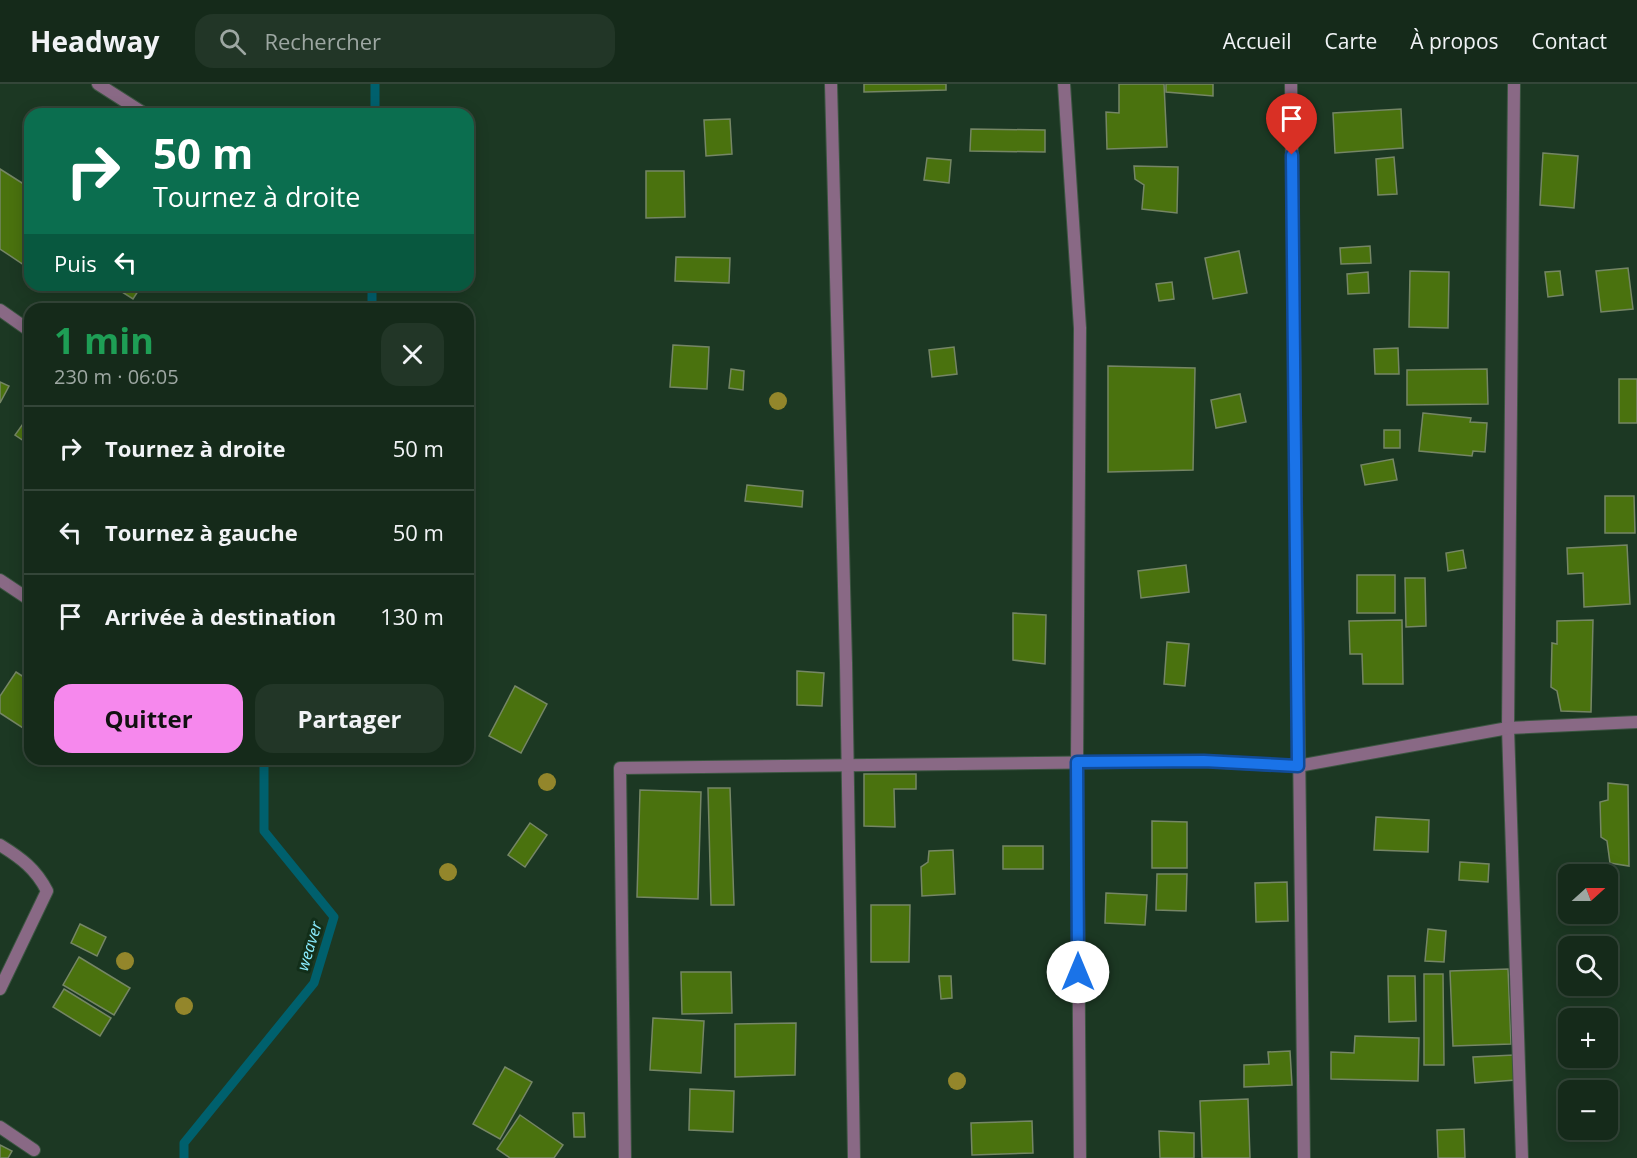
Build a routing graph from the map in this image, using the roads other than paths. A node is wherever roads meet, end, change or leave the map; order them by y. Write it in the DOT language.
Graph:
graph roads {
  1 [pos="98,84"];
  2 [pos="831,84"];
  3 [pos="1064,84"];
  4 [pos="1291,84"];
  5 [pos="1514,84"];
  6 [pos="136,108"];
  7 [pos="0,310"];
  8 [pos="24,326"];
  9 [pos="0,580"];
  10 [pos="24,596"];
  11 [pos="1637,722"];
  12 [pos="1508,728"];
  13 [pos="1077,762"];
  14 [pos="848,765"];
  15 [pos="1298,766"];
  16 [pos="0,845"];
  17 [pos="0,989"];
  18 [pos="0,1127"];
  19 [pos="34,1150"];
  20 [pos="625,1158"];
  21 [pos="854,1158"];
  22 [pos="1080,1158"];
  23 [pos="1304,1158"];
  24 [pos="1522,1158"];
  1 -- 6 [label="street"];
  2 -- 14 [label="street"];
  3 -- 13 [label="street"];
  4 -- 15 [label="street"];
  5 -- 12 [label="street"];
  7 -- 8 [label="street"];
  9 -- 10 [label="street"];
  11 -- 12 [label="street"];
  12 -- 15 [label="street"];
  12 -- 24 [label="street"];
  13 -- 14 [label="street"];
  13 -- 15 [label="street"];
  13 -- 22 [label="street"];
  14 -- 20 [label="street"];
  14 -- 21 [label="street"];
  15 -- 23 [label="street"];
  16 -- 17 [label="street"];
  18 -- 19 [label="street"];
}
